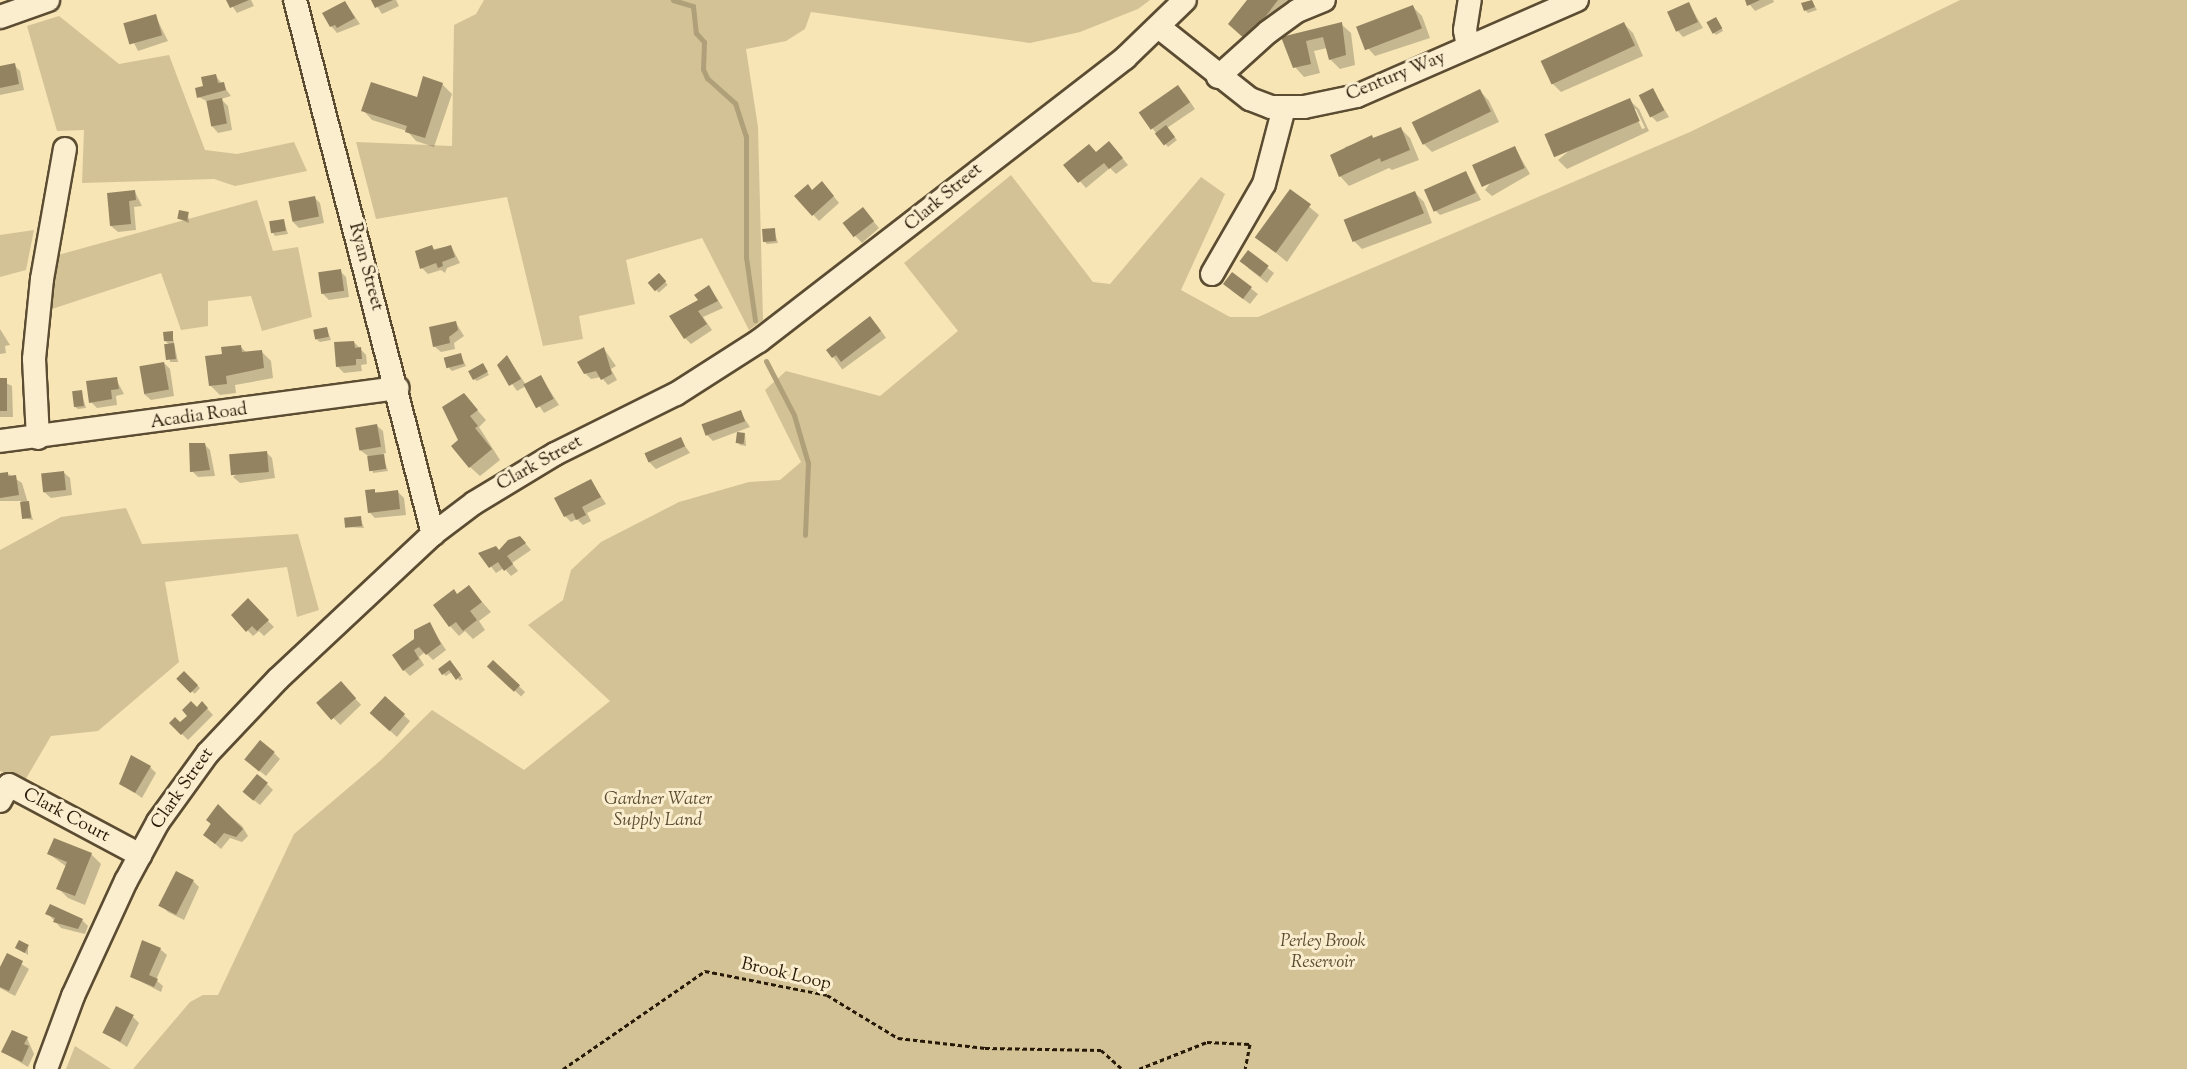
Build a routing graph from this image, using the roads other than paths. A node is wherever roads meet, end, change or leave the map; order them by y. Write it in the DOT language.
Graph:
graph roads {
  1 [pos="48,0"];
  2 [pos="295,0"];
  3 [pos="1185,0"];
  4 [pos="1324,0"];
  5 [pos="1470,0"];
  6 [pos="1577,0"];
  7 [pos="0,17"];
  8 [pos="1160,28"];
  9 [pos="1468,47"];
  10 [pos="1218,77"];
  11 [pos="1284,108"];
  12 [pos="65,149"];
  13 [pos="1212,274"];
  14 [pos="397,388"];
  15 [pos="38,438"];
  16 [pos="0,441"];
  17 [pos="433,534"];
  18 [pos="0,801"];
  19 [pos="140,855"];
  20 [pos="46,1069"];
  1 -- 7 [label="street"];
  2 -- 14 [label="street, Ryan Street"];
  3 -- 8 [label="street, Clark Street"];
  4 -- 10 [label="street"];
  5 -- 9 [label="street"];
  6 -- 9 [label="street, Century Way"];
  8 -- 10 [label="street, Century Way"];
  8 -- 17 [label="street, Clark Street"];
  9 -- 11 [label="street, Century Way"];
  10 -- 11 [label="street, Century Way"];
  11 -- 13 [label="street"];
  12 -- 15 [label="street"];
  14 -- 15 [label="street, Acadia Road"];
  14 -- 17 [label="street, Ryan Street"];
  15 -- 16 [label="street, Acadia Road"];
  17 -- 19 [label="street, Clark Street"];
  18 -- 19 [label="street, Clark Court"];
  19 -- 20 [label="street, Clark Street"];
}
